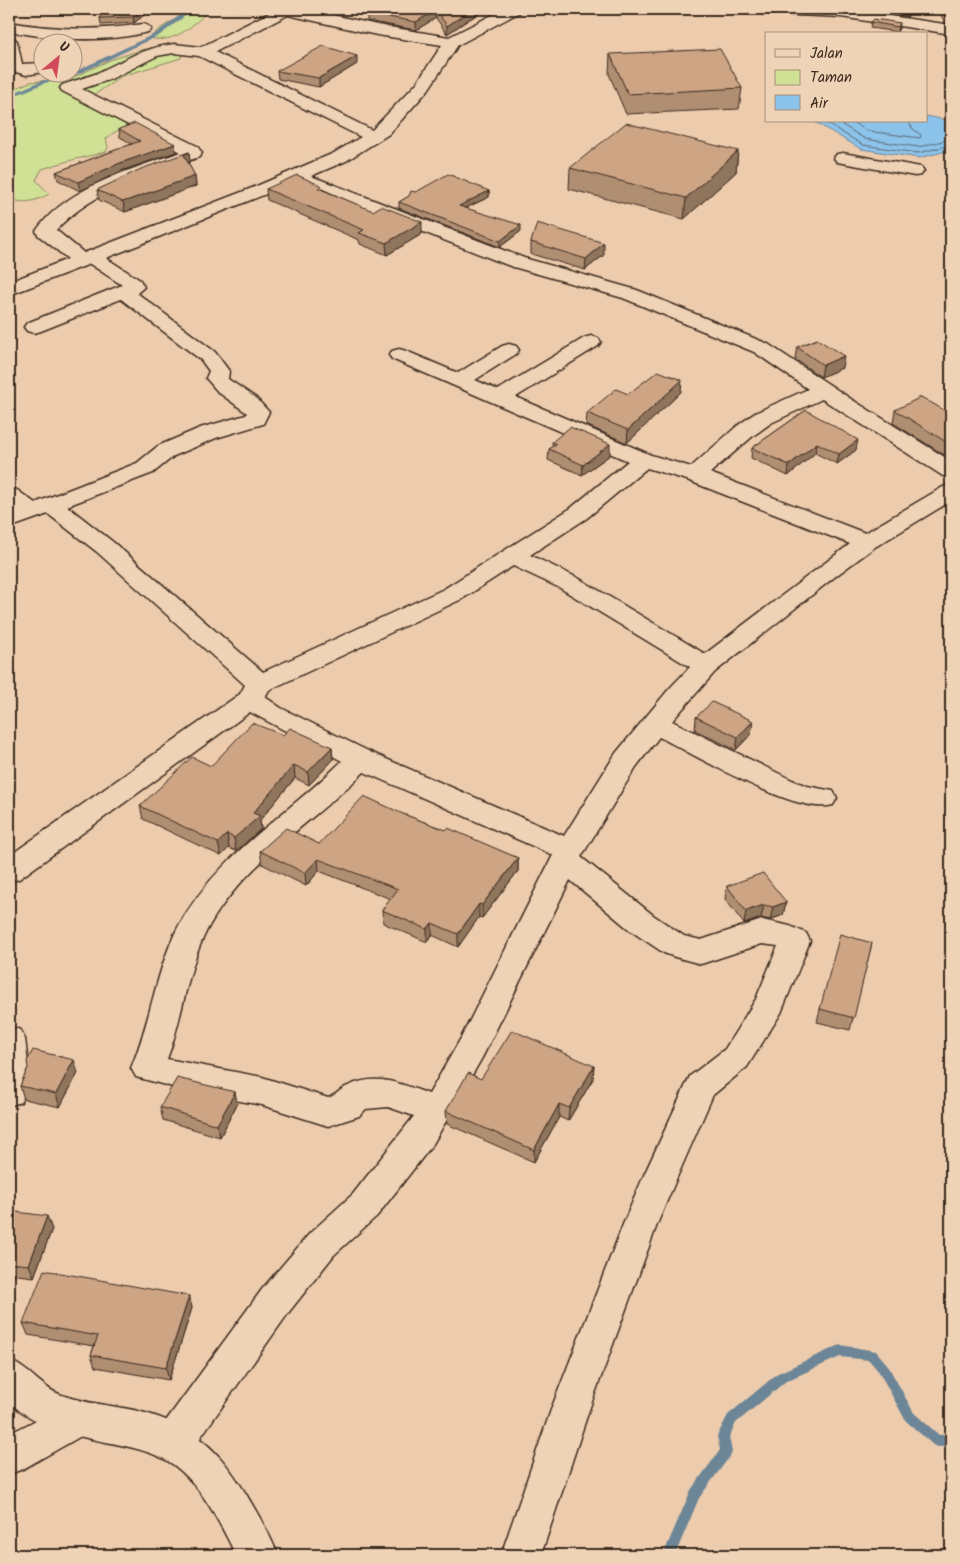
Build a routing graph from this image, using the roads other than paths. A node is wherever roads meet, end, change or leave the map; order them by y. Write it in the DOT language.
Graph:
graph roads {
  1 [pos="515,9"];
  2 [pos="751,9"];
  3 [pos="143,29"];
  4 [pos="947,30"];
  5 [pos="11,34"];
  6 [pos="452,42"];
  7 [pos="928,43"];
  8 [pos="203,52"];
  9 [pos="32,69"];
  10 [pos="82,79"];
  11 [pos="65,82"];
  12 [pos="373,137"];
  13 [pos="843,158"];
  14 [pos="915,171"];
  15 [pos="295,176"];
  16 [pos="86,258"];
  17 [pos="9,289"];
  18 [pos="125,293"];
  19 [pos="34,327"];
  20 [pos="591,342"];
  21 [pos="509,350"];
  22 [pos="399,355"];
  23 [pos="460,381"];
  24 [pos="822,391"];
  25 [pos="500,398"];
  26 [pos="643,460"];
  27 [pos="951,471"];
  28 [pos="695,475"];
  29 [pos="951,492"];
  30 [pos="9,495"];
  31 [pos="41,508"];
  32 [pos="9,521"];
  33 [pos="867,542"];
  34 [pos="514,557"];
  35 [pos="706,666"];
  36 [pos="256,691"];
  37 [pos="655,724"];
  38 [pos="360,759"];
  39 [pos="824,798"];
  40 [pos="568,855"];
  41 [pos="13,860"];
  42 [pos="9,1039"];
  43 [pos="9,1092"];
  44 [pos="436,1110"];
  45 [pos="9,1378"];
  46 [pos="76,1418"];
  47 [pos="174,1442"];
  48 [pos="9,1455"];
  49 [pos="258,1555"];
  50 [pos="521,1555"];
  1 -- 6 [label="street"];
  2 -- 4 [label="street"];
  3 -- 5 [label="street"];
  4 -- 7 [label="street"];
  5 -- 9 [label="street"];
  6 -- 8 [label="street"];
  6 -- 12 [label="street"];
  8 -- 10 [label="street"];
  8 -- 12 [label="street"];
  11 -- 16 [label="street"];
  12 -- 15 [label="street"];
  13 -- 14 [label="street"];
  15 -- 16 [label="street"];
  15 -- 24 [label="street"];
  16 -- 17 [label="street"];
  16 -- 18 [label="street"];
  18 -- 19 [label="street"];
  18 -- 31 [label="street"];
  20 -- 25 [label="street"];
  21 -- 23 [label="street"];
  22 -- 23 [label="street"];
  23 -- 25 [label="street"];
  24 -- 27 [label="street"];
  24 -- 28 [label="street"];
  25 -- 26 [label="street"];
  26 -- 28 [label="street"];
  26 -- 34 [label="street"];
  28 -- 33 [label="street"];
  29 -- 33 [label="street"];
  30 -- 31 [label="street"];
  31 -- 32 [label="street"];
  31 -- 36 [label="street"];
  33 -- 35 [label="street"];
  34 -- 35 [label="street"];
  34 -- 36 [label="street"];
  35 -- 37 [label="street"];
  36 -- 38 [label="street"];
  36 -- 41 [label="street"];
  37 -- 39 [label="street"];
  37 -- 40 [label="street"];
  38 -- 40 [label="street"];
  38 -- 44 [label="street"];
  40 -- 44 [label="street"];
  40 -- 50 [label="street"];
  42 -- 43 [label="street"];
  44 -- 47 [label="street"];
  45 -- 46 [label="street"];
  46 -- 47 [label="street"];
  46 -- 48 [label="street"];
  47 -- 49 [label="street"];
}
